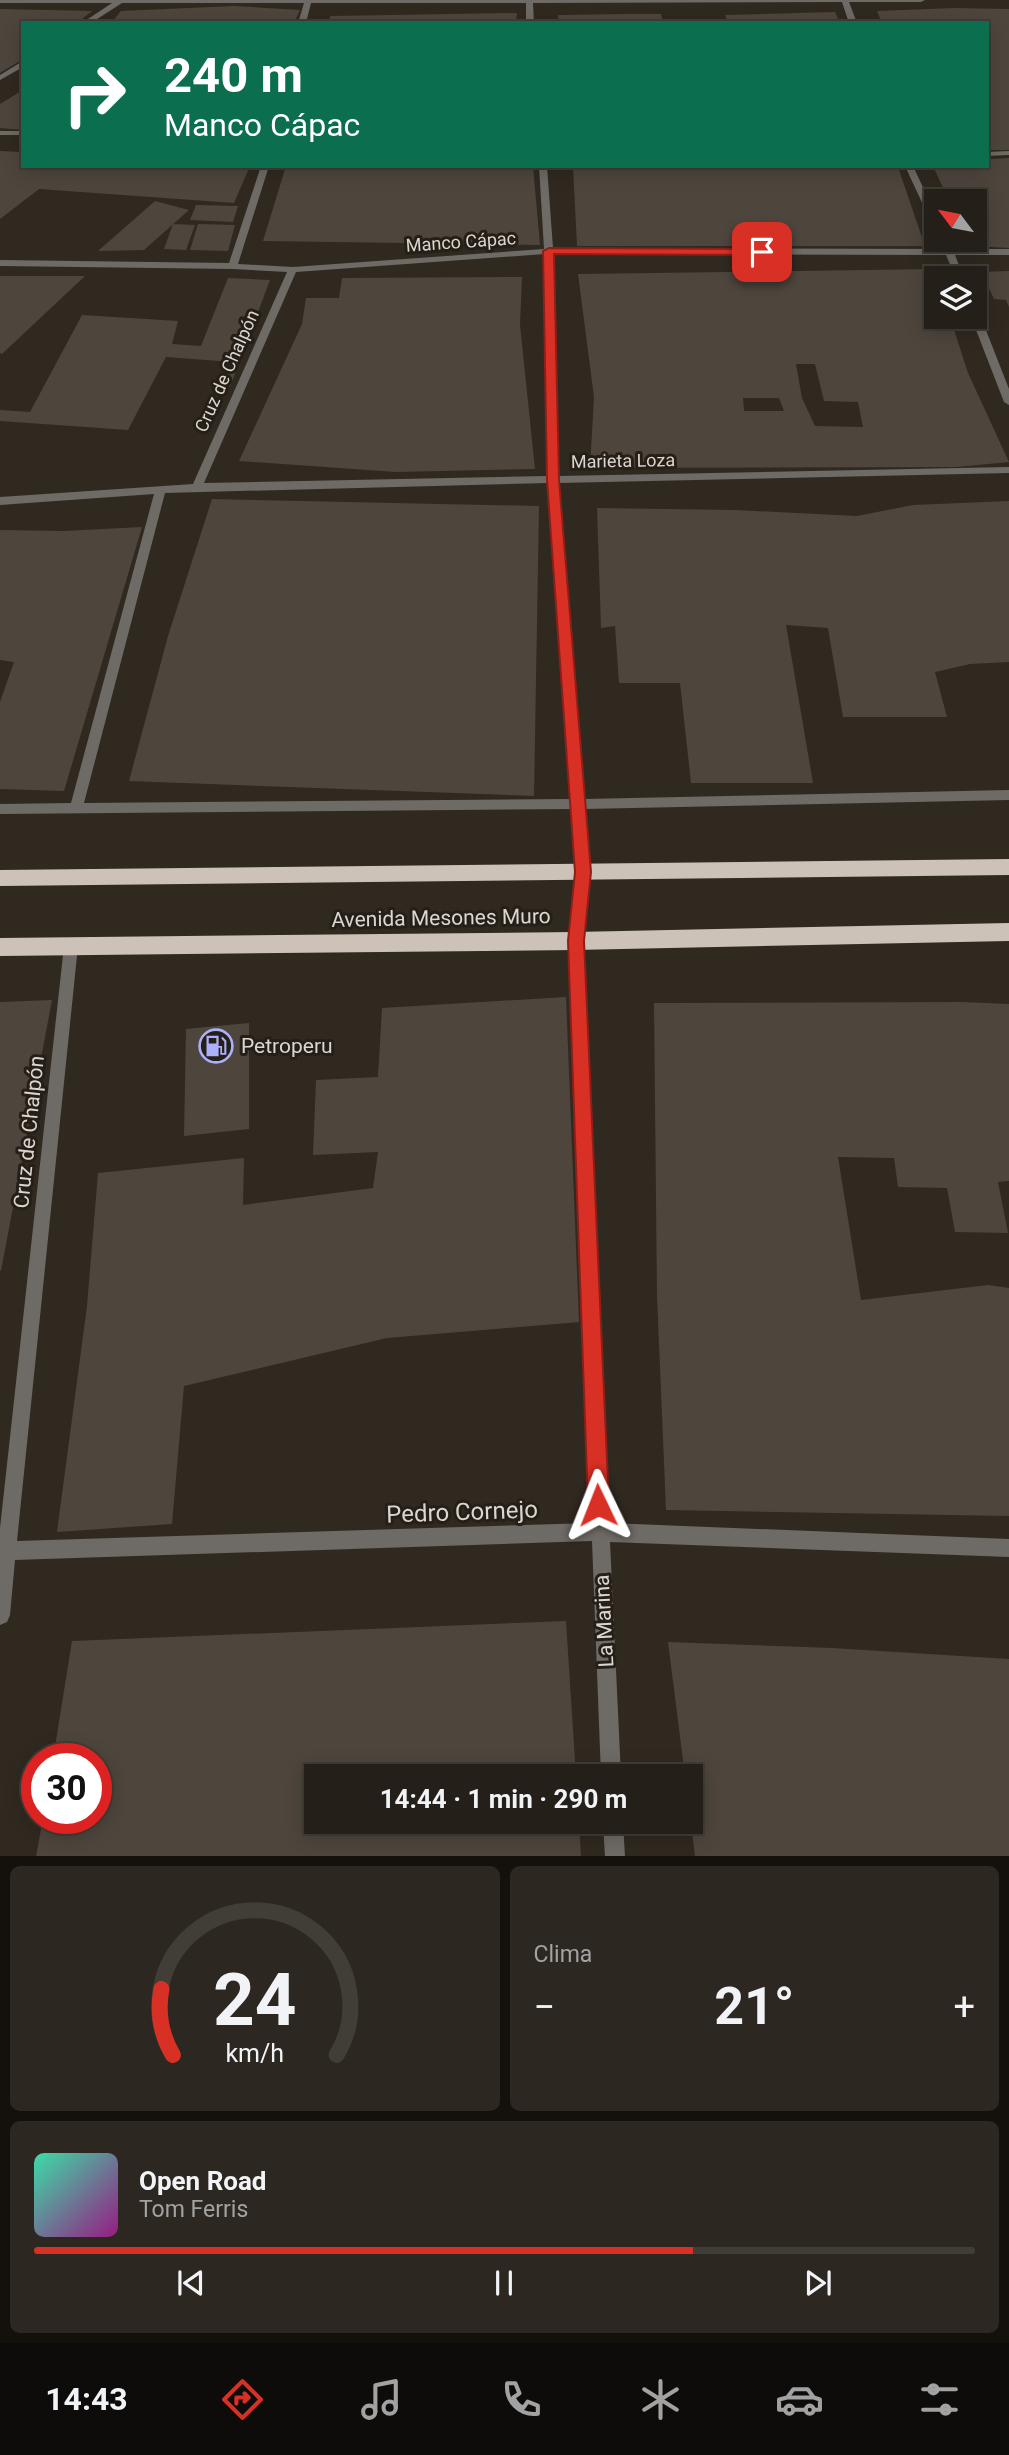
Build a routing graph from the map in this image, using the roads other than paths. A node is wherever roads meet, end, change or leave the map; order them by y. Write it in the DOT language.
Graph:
graph roads {
  1 [pos="121,0"];
  2 [pos="845,0"];
  3 [pos="921,0"];
  4 [pos="0,1"];
  5 [pos="308,1"];
  6 [pos="529,1"];
  7 [pos="89,21"];
  8 [pos="303,21"];
  9 [pos="530,21"];
  10 [pos="852,21"];
  11 [pos="21,64"];
  12 [pos="0,78"];
  13 [pos="0,133"];
  14 [pos="21,134"];
  15 [pos="1009,153"];
  16 [pos="989,154"];
  17 [pos="264,168"];
  18 [pos="542,168"];
  19 [pos="909,168"];
  20 [pos="924,199"];
  21 [pos="549,251"];
  22 [pos="924,252"];
  23 [pos="950,252"];
  24 [pos="987,252"];
  25 [pos="1009,252"];
  26 [pos="0,263"];
  27 [pos="233,266"];
  28 [pos="955,266"];
  29 [pos="293,270"];
  30 [pos="980,329"];
  31 [pos="1009,402"];
  32 [pos="1009,470"];
  33 [pos="553,480"];
  34 [pos="197,487"];
  35 [pos="160,491"];
  36 [pos="0,501"];
  37 [pos="1009,795"];
  38 [pos="578,804"];
  39 [pos="0,808"];
  40 [pos="76,808"];
  41 [pos="1009,867"];
  42 [pos="583,872"];
  43 [pos="0,878"];
  44 [pos="1009,932"];
  45 [pos="576,941"];
  46 [pos="71,946"];
  47 [pos="0,947"];
  48 [pos="600,1532"];
  49 [pos="1009,1548"];
  50 [pos="4,1551"];
  51 [pos="0,1615"];
  52 [pos="610,1764"];
  53 [pos="614,1834"];
  54 [pos="615,1856"];
  1 -- 4 [label="street"];
  1 -- 5 [label="street"];
  1 -- 7 [label="street"];
  2 -- 3 [label="street"];
  2 -- 6 [label="street"];
  2 -- 10 [label="street"];
  5 -- 6 [label="street"];
  5 -- 8 [label="street"];
  6 -- 9 [label="street"];
  11 -- 12 [label="street"];
  13 -- 14 [label="street"];
  15 -- 16 [label="street"];
  17 -- 27 [label="street"];
  18 -- 21 [label="street, La Marina"];
  19 -- 20 [label="street"];
  21 -- 22 [label="street, Manco Cápac"];
  21 -- 29 [label="street, Manco Cápac"];
  21 -- 33 [label="street, La Marina"];
  23 -- 28 [label="street"];
  24 -- 25 [label="street, Manco Cápac"];
  26 -- 27 [label="street, Manco Cápac"];
  27 -- 29 [label="street, Manco Cápac"];
  29 -- 34 [label="street, Cruz de Chalpón"];
  30 -- 31 [label="street"];
  32 -- 33 [label="street, Marieta Loza"];
  33 -- 34 [label="street, Marieta Loza"];
  33 -- 38 [label="street, La Marina"];
  34 -- 35 [label="street, Marieta Loza"];
  35 -- 36 [label="street"];
  35 -- 40 [label="street"];
  37 -- 38 [label="street"];
  38 -- 40 [label="street"];
  38 -- 42 [label="street, La Marina"];
  39 -- 40 [label="street"];
  41 -- 42 [label="highway"];
  42 -- 43 [label="highway"];
  42 -- 45 [label="street, La Marina"];
  44 -- 45 [label="highway, Avenida Mesones Muro"];
  45 -- 46 [label="highway, Avenida Mesones Muro"];
  45 -- 48 [label="street, La Marina"];
  46 -- 47 [label="highway, Avenida Mesones Muro"];
  46 -- 50 [label="street, Cruz de Chalpón"];
  48 -- 49 [label="street, Pedro Cornejo"];
  48 -- 50 [label="street, Pedro Cornejo"];
  48 -- 52 [label="street, La Marina"];
  50 -- 51 [label="street, Cruz de Chalpón"];
  53 -- 54 [label="street"];
}
